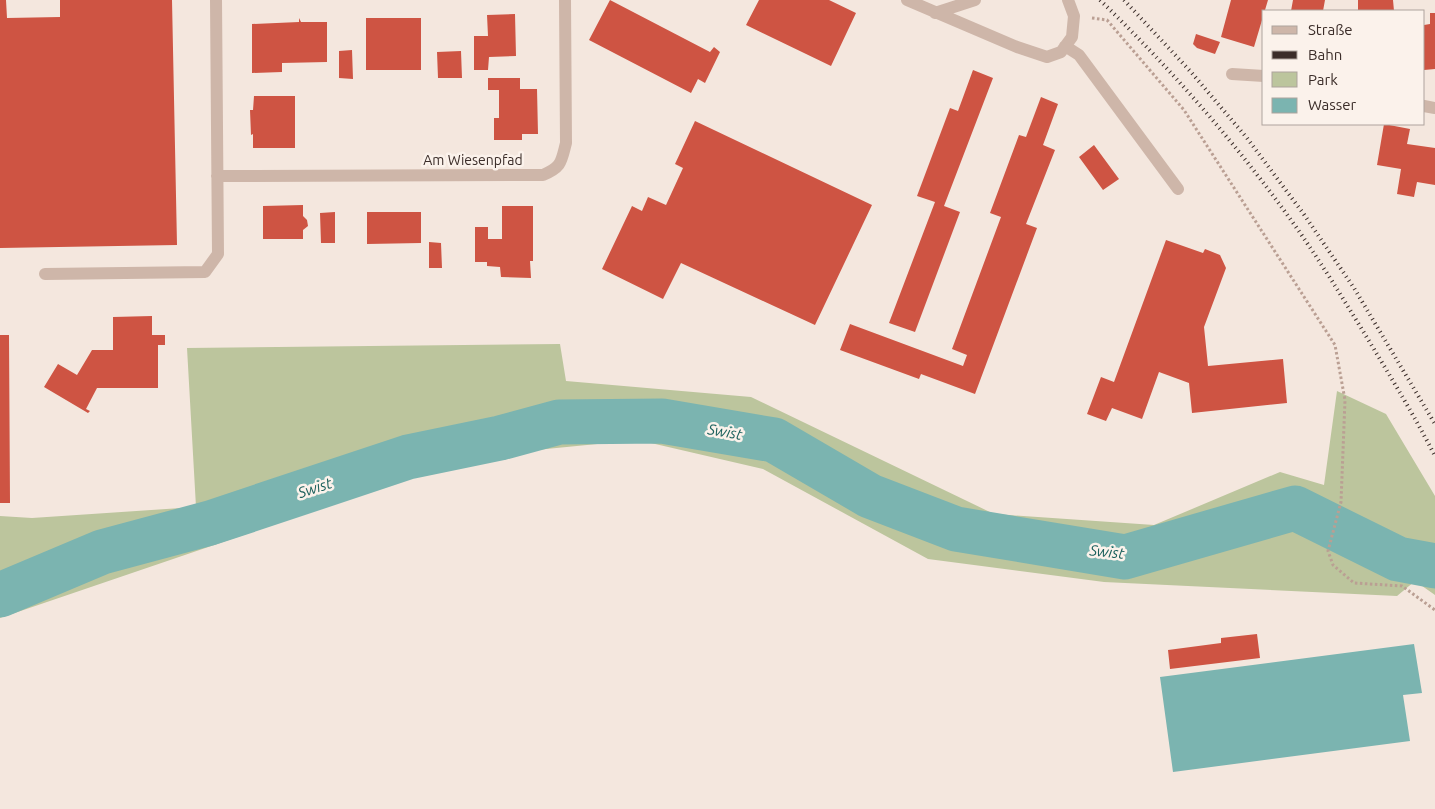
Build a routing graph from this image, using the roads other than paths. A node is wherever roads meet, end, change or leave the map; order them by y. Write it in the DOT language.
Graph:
graph roads {
  1 [pos="216,0"];
  2 [pos="565,0"];
  3 [pos="907,0"];
  4 [pos="976,0"];
  5 [pos="1068,0"];
  6 [pos="935,13"];
  7 [pos="1065,46"];
  8 [pos="1232,74"];
  9 [pos="1262,76"];
  10 [pos="217,176"];
  11 [pos="1178,189"];
  12 [pos="45,274"];
  1 -- 10 [label="street"];
  2 -- 10 [label="street, Am Wiesenpfad"];
  3 -- 6 [label="street"];
  4 -- 6 [label="street"];
  5 -- 7 [label="street"];
  6 -- 7 [label="street"];
  7 -- 11 [label="street"];
  8 -- 9 [label="street"];
  10 -- 12 [label="street"];
}
